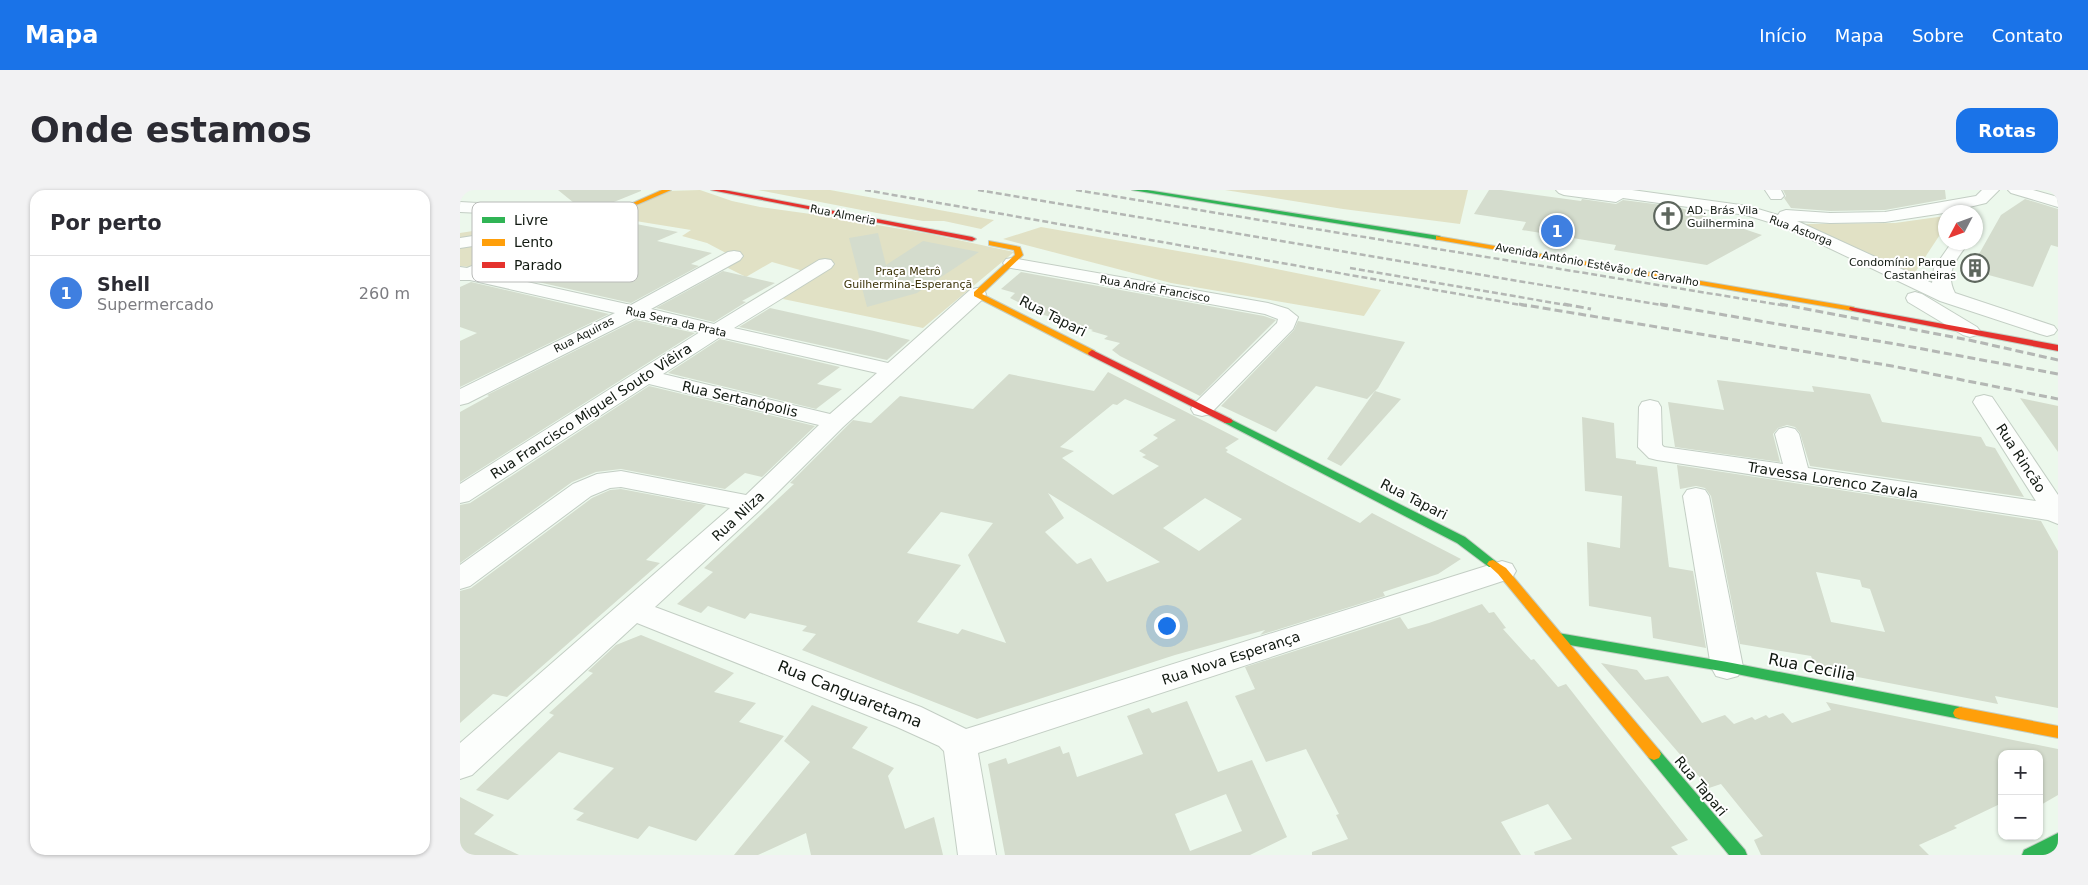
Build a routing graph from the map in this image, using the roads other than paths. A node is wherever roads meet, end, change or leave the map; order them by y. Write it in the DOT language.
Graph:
graph roads {
  1 [pos="668,190"];
  2 [pos="714,190"];
  3 [pos="1135,190"];
  4 [pos="1195,190"];
  5 [pos="1564,190"];
  6 [pos="1600,190"];
  7 [pos="2016,190"];
  8 [pos="1986,195"];
  9 [pos="638,202"];
  10 [pos="2058,202"];
  11 [pos="1954,205"];
  12 [pos="1938,209"];
  13 [pos="1796,225"];
  14 [pos="972,239"];
  15 [pos="992,243"];
  16 [pos="1581,250"];
  17 [pos="1956,250"];
  18 [pos="734,256"];
  19 [pos="1012,263"];
  20 [pos="825,264"];
  21 [pos="499,282"];
  22 [pos="977,294"];
  23 [pos="1947,297"];
  24 [pos="1908,303"];
  25 [pos="1928,306"];
  26 [pos="632,312"];
  27 [pos="1970,330"];
  28 [pos="716,331"];
  29 [pos="2053,331"];
  30 [pos="2058,348"];
  31 [pos="892,370"];
  32 [pos="644,376"];
  33 [pos="460,398"];
  34 [pos="1984,402"];
  35 [pos="1650,407"];
  36 [pos="1202,408"];
  37 [pos="835,422"];
  38 [pos="1787,434"];
  39 [pos="1798,474"];
  40 [pos="460,496"];
  41 [pos="1696,496"];
  42 [pos="751,504"];
  43 [pos="2058,514"];
  44 [pos="1502,571"];
  45 [pos="460,579"];
  46 [pos="633,610"];
  47 [pos="1558,638"];
  48 [pos="1727,667"];
  49 [pos="2058,732"];
  50 [pos="960,745"];
  51 [pos="460,764"];
  52 [pos="2058,840"];
  53 [pos="977,855"];
  54 [pos="1739,855"];
  55 [pos="2030,855"];
  1 -- 9 [label="main road"];
  2 -- 14 [label="main road, Rua Almeria"];
  3 -- 27 [label="main road, Avenida Antônio Estêvão de Carvalho"];
  4 -- 16 [label="main road, Avenida Antônio Estêvão de Carvalho"];
  5 -- 13 [label="street, Rua Astorga"];
  6 -- 13 [label="street, Rua Astorga"];
  7 -- 10 [label="street"];
  8 -- 11 [label="street"];
  12 -- 13 [label="street"];
  13 -- 23 [label="street, Rua Astorga"];
  13 -- 25 [label="street, Rua Astorga"];
  15 -- 19 [label="main road"];
  17 -- 23 [label="street"];
  18 -- 26 [label="street, Rua Aquiras"];
  19 -- 22 [label="main road, Rua Nilza"];
  19 -- 36 [label="street, Rua André Francisco"];
  20 -- 28 [label="street, Rua Francisco Miguel Souto Viêira"];
  21 -- 26 [label="street, Rua Serra da Prata"];
  22 -- 31 [label="street, Rua Nilza"];
  22 -- 36 [label="main road, Rua Tapari"];
  23 -- 29 [label="street, Rua Astorga"];
  24 -- 25 [label="main road"];
  25 -- 27 [label="street, Rua Astorga"];
  25 -- 29 [label="main road"];
  26 -- 28 [label="street, Rua Serra da Prata"];
  26 -- 33 [label="street, Rua Aquiras"];
  27 -- 30 [label="main road, Avenida Antônio Estêvão de Carvalho"];
  28 -- 31 [label="street, Rua Serra da Prata"];
  28 -- 32 [label="street, Rua Francisco Miguel Souto Viêira"];
  31 -- 37 [label="street, Rua Nilza"];
  32 -- 37 [label="street, Rua Sertanópolis"];
  32 -- 40 [label="street, Rua Francisco Miguel Souto Viêira"];
  34 -- 43 [label="street, Rua Rincão"];
  35 -- 39 [label="street, Travessa Lorenco Zavala"];
  36 -- 44 [label="main road, Rua Tapari"];
  37 -- 42 [label="street, Rua Nilza"];
  38 -- 39 [label="street"];
  39 -- 43 [label="street, Travessa Lorenco Zavala"];
  41 -- 48 [label="street"];
  42 -- 45 [label="street"];
  42 -- 46 [label="street, Rua Nilza"];
  44 -- 47 [label="main road, Rua Tapari"];
  44 -- 50 [label="street, Rua Nova Esperança"];
  46 -- 50 [label="street, Rua Canguaretama"];
  46 -- 51 [label="street, Rua Nilza"];
  47 -- 48 [label="main road, Rua Cecilia"];
  47 -- 54 [label="main road, Rua Tapari"];
  48 -- 49 [label="main road, Rua Cecilia"];
  50 -- 53 [label="street"];
  52 -- 55 [label="main road"];
}
